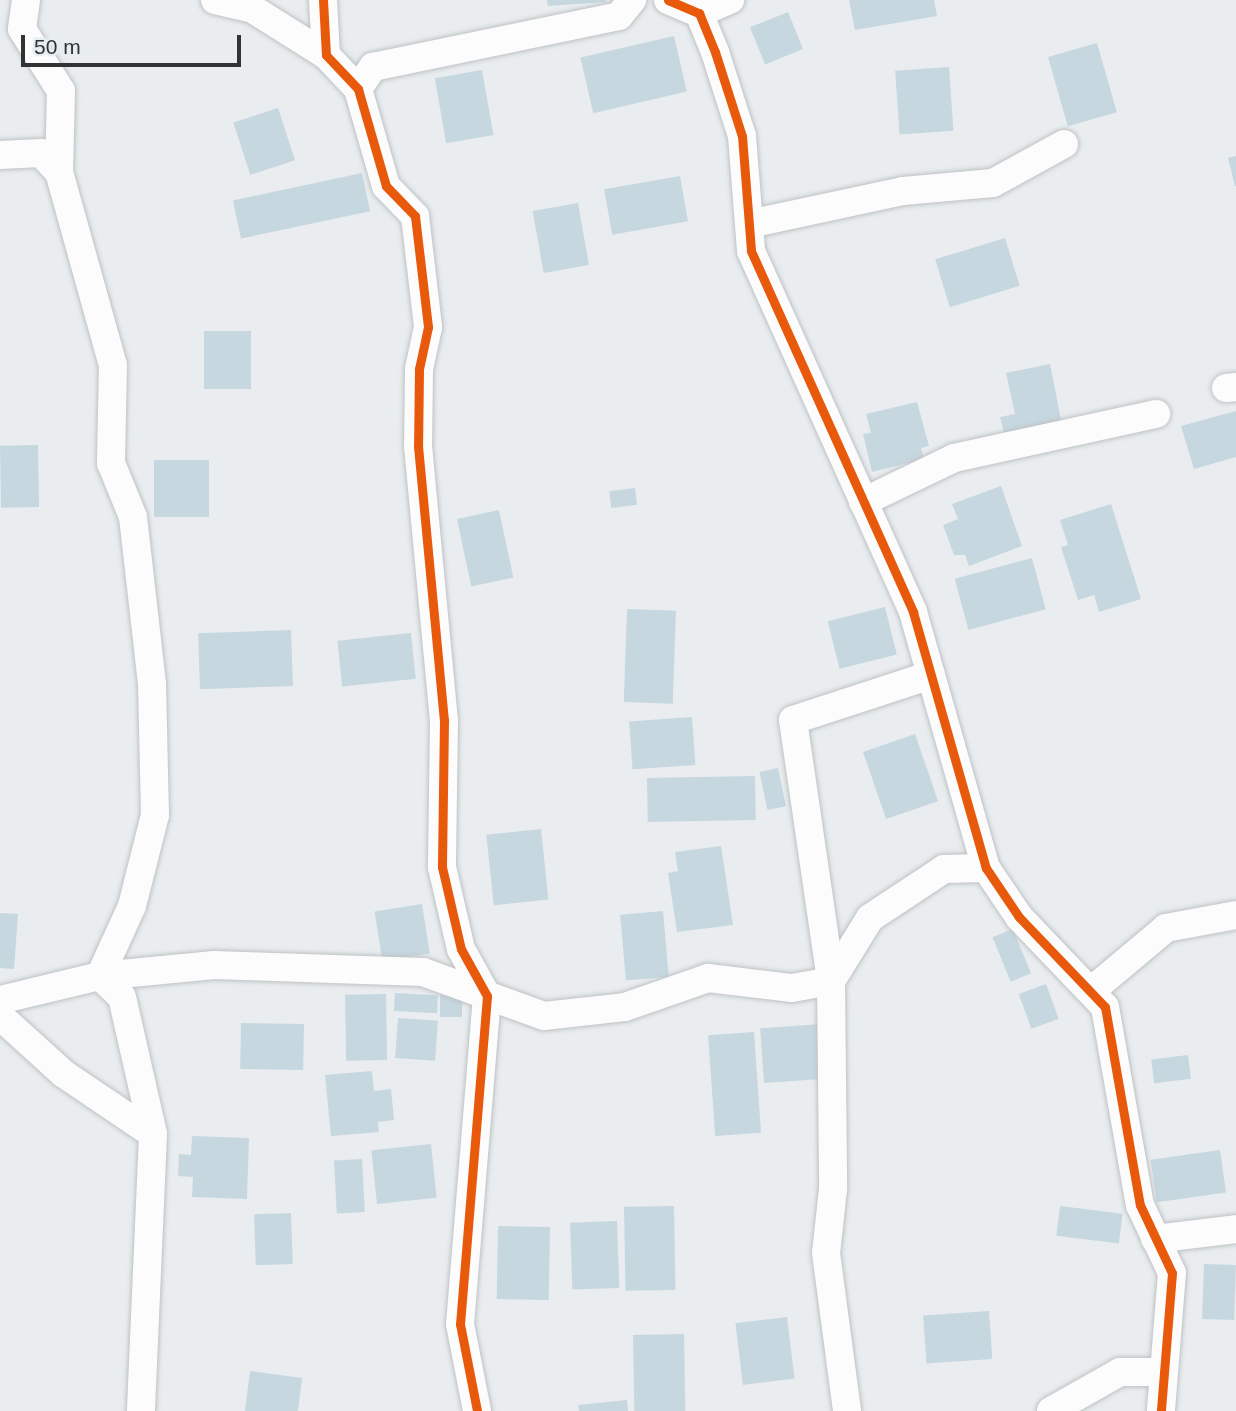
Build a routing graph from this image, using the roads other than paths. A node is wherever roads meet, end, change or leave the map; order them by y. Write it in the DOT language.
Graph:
graph roads {
  1 [pos="26,0"];
  2 [pos="215,0"];
  3 [pos="323,0"];
  4 [pos="632,0"];
  5 [pos="668,0"];
  6 [pos="730,0"];
  7 [pos="699,13"];
  8 [pos="326,55"];
  9 [pos="358,89"];
  10 [pos="1064,144"];
  11 [pos="0,155"];
  12 [pos="59,173"];
  13 [pos="749,224"];
  14 [pos="1156,414"];
  15 [pos="863,502"];
  16 [pos="931,675"];
  17 [pos="986,868"];
  18 [pos="1236,915"];
  19 [pos="100,976"];
  20 [pos="831,981"];
  21 [pos="1091,991"];
  22 [pos="487,996"];
  23 [pos="0,1000"];
  24 [pos="0,1016"];
  25 [pos="153,1134"];
  26 [pos="1236,1229"];
  27 [pos="1155,1239"];
  28 [pos="1163,1372"];
  29 [pos="141,1411"];
  30 [pos="477,1411"];
  31 [pos="847,1411"];
  32 [pos="1051,1411"];
  33 [pos="1161,1411"];
  1 -- 12 [label="street"];
  2 -- 8 [label="street"];
  3 -- 8 [label="street"];
  4 -- 9 [label="street"];
  5 -- 7 [label="street"];
  6 -- 7 [label="street"];
  7 -- 13 [label="street"];
  8 -- 9 [label="street"];
  9 -- 22 [label="street"];
  10 -- 13 [label="street"];
  11 -- 12 [label="street"];
  12 -- 19 [label="street"];
  13 -- 15 [label="street"];
  14 -- 15 [label="street"];
  15 -- 16 [label="street"];
  16 -- 17 [label="street"];
  16 -- 20 [label="street"];
  17 -- 20 [label="street"];
  17 -- 21 [label="street"];
  18 -- 21 [label="street"];
  19 -- 22 [label="street"];
  19 -- 23 [label="street"];
  19 -- 25 [label="street"];
  20 -- 22 [label="street"];
  20 -- 31 [label="street"];
  21 -- 27 [label="street"];
  22 -- 30 [label="street"];
  24 -- 25 [label="street"];
  25 -- 29 [label="street"];
  26 -- 27 [label="street"];
  27 -- 28 [label="street"];
  28 -- 32 [label="street"];
  28 -- 33 [label="street"];
}
